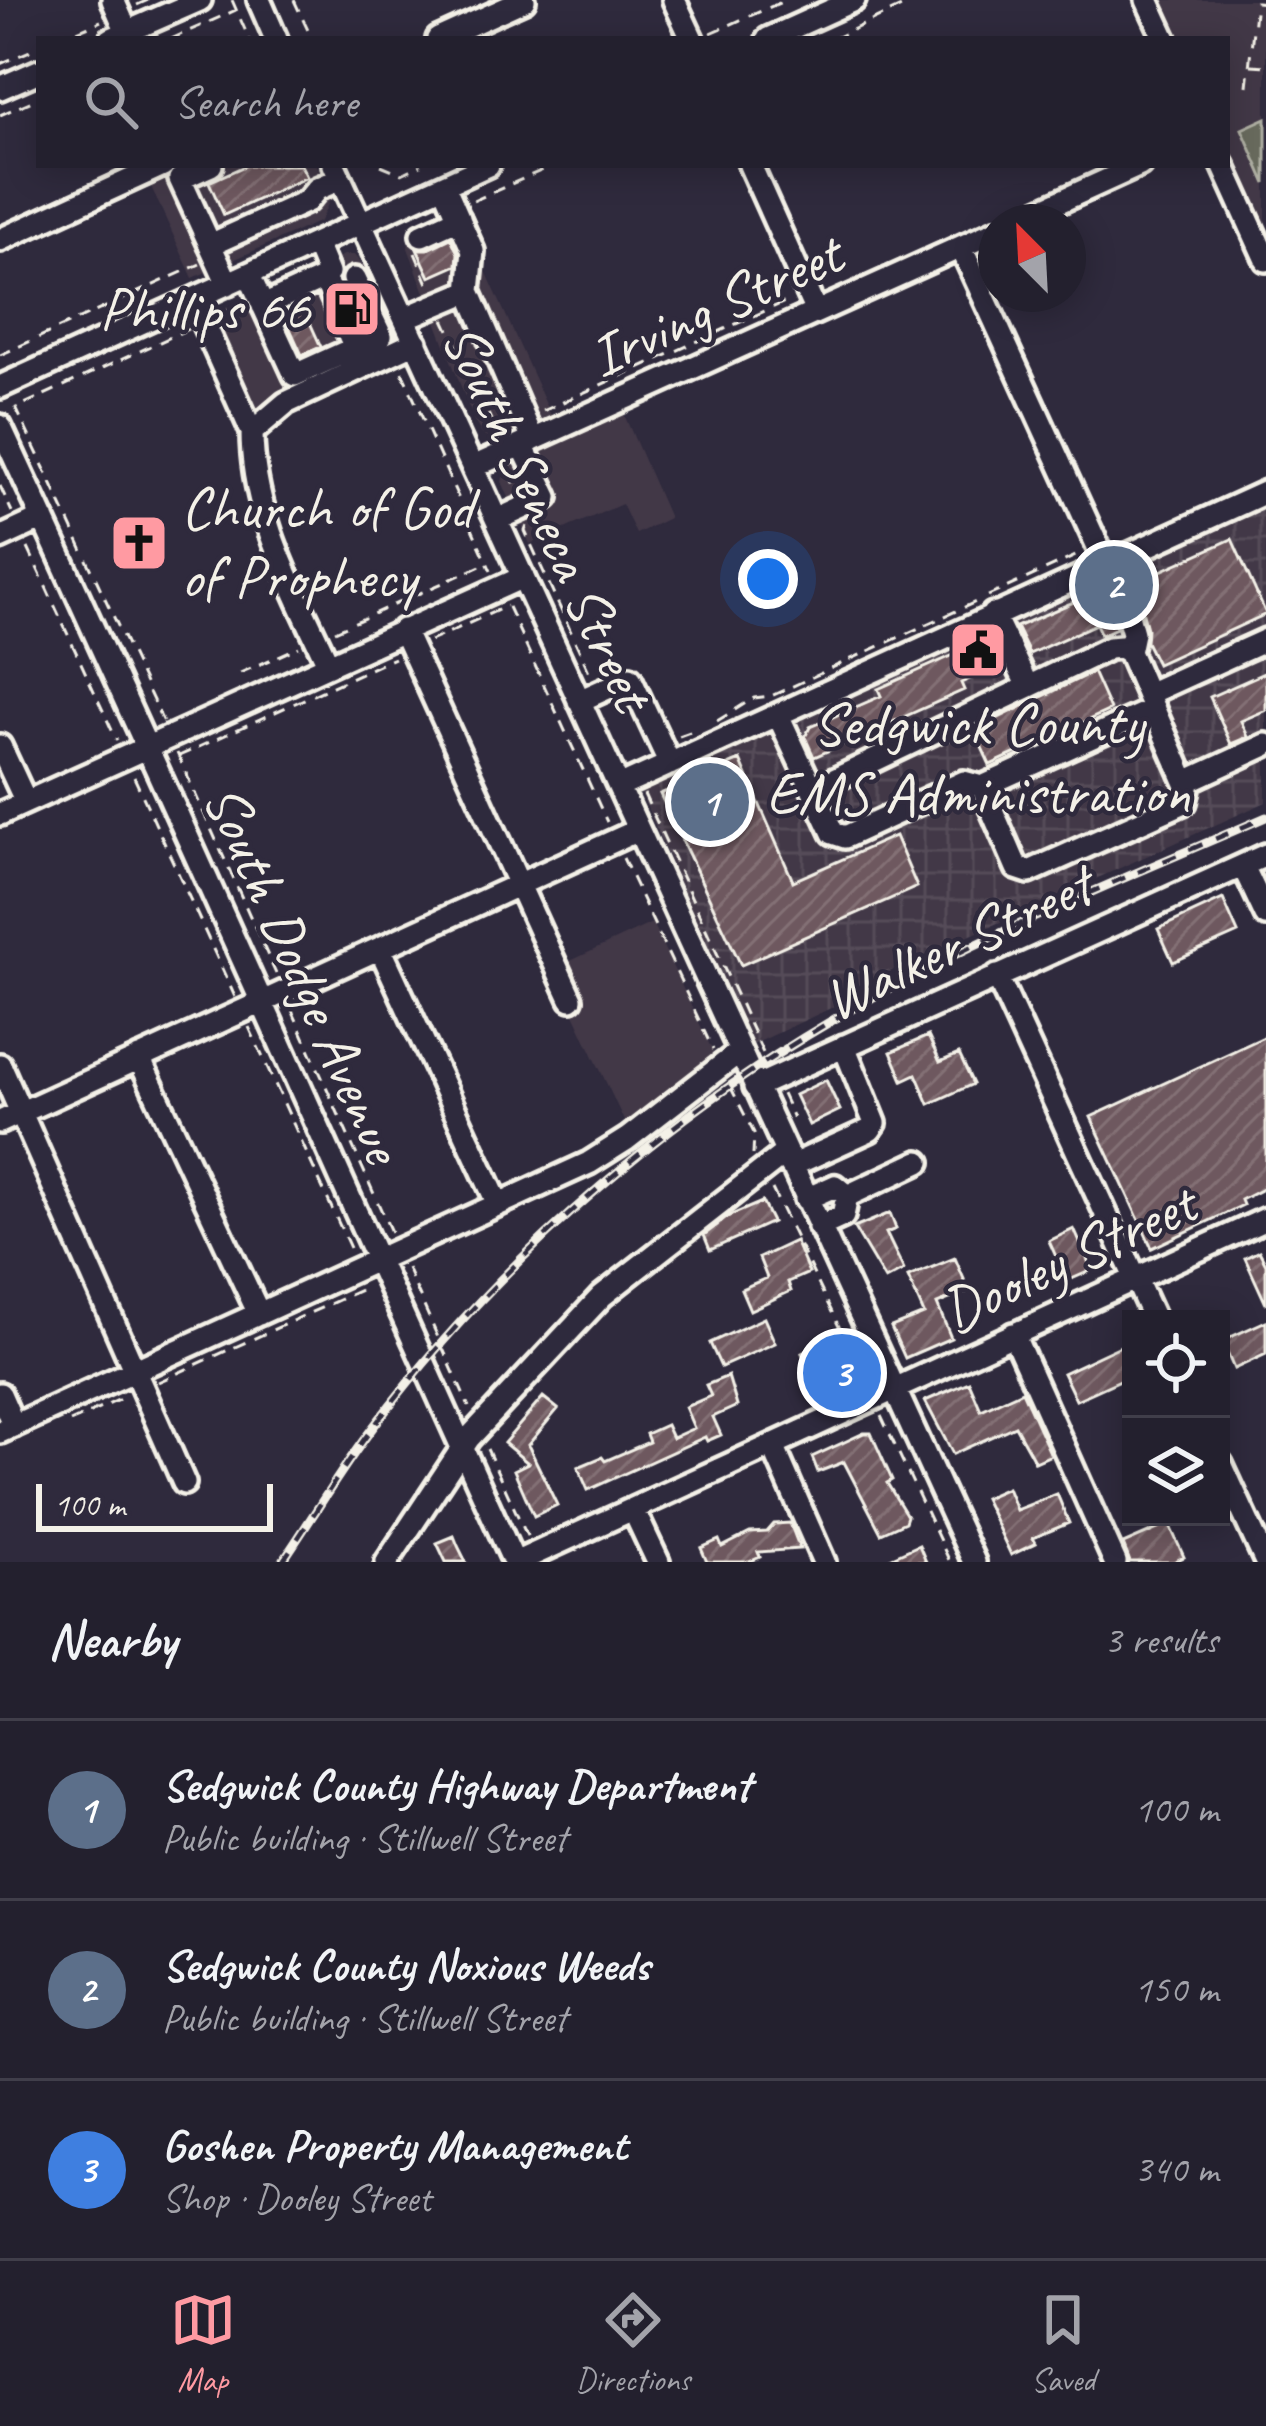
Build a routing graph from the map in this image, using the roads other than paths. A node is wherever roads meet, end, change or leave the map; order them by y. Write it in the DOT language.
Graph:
graph roads {
  1 [pos="112,0"];
  2 [pos="200,0"];
  3 [pos="259,0"];
  4 [pos="524,0"];
  5 [pos="674,0"];
  6 [pos="854,0"];
  7 [pos="1147,0"];
  8 [pos="119,35"];
  9 [pos="275,36"];
  10 [pos="445,36"];
  11 [pos="693,36"];
  12 [pos="775,36"];
  13 [pos="1164,36"];
  14 [pos="36,72"];
  15 [pos="0,88"];
  16 [pos="156,168"];
  17 [pos="204,168"];
  18 [pos="481,168"];
  19 [pos="750,168"];
  20 [pos="1133,168"];
  21 [pos="1224,168"];
  22 [pos="337,172"];
  23 [pos="444,185"];
  24 [pos="1054,204"];
  25 [pos="457,214"];
  26 [pos="361,223"];
  27 [pos="978,239"];
  28 [pos="0,240"];
  29 [pos="316,244"];
  30 [pos="418,245"];
  31 [pos="961,247"];
  32 [pos="213,251"];
  33 [pos="1266,260"];
  34 [pos="381,267"];
  35 [pos="238,279"];
  36 [pos="354,279"];
  37 [pos="327,284"];
  38 [pos="469,291"];
  39 [pos="194,300"];
  40 [pos="261,301"];
  41 [pos="816,312"];
  42 [pos="403,314"];
  43 [pos="416,342"];
  44 [pos="376,344"];
  45 [pos="0,388"];
  46 [pos="0,426"];
  47 [pos="252,432"];
  48 [pos="516,438"];
  49 [pos="473,467"];
  50 [pos="1266,492"];
  51 [pos="43,518"];
  52 [pos="497,520"];
  53 [pos="10,533"];
  54 [pos="1106,563"];
  55 [pos="523,577"];
  56 [pos="993,614"];
  57 [pos="407,640"];
  58 [pos="1266,640"];
  59 [pos="1129,652"];
  60 [pos="328,664"];
  61 [pos="1028,688"];
  62 [pos="589,697"];
  63 [pos="1150,702"];
  64 [pos="778,715"];
  65 [pos="1266,745"];
  66 [pos="0,746"];
  67 [pos="164,751"];
  68 [pos="665,753"];
  69 [pos="1186,782"];
  70 [pos="628,783"];
  71 [pos="982,787"];
  72 [pos="813,790"];
  73 [pos="26,802"];
  74 [pos="0,814"];
  75 [pos="638,830"];
  76 [pos="1266,856"];
  77 [pos="1243,866"];
  78 [pos="519,884"];
  79 [pos="1266,915"];
  80 [pos="380,948"];
  81 [pos="998,976"];
  82 [pos="274,997"];
  83 [pos="571,999"];
  84 [pos="844,1046"];
  85 [pos="739,1052"];
  86 [pos="139,1058"];
  87 [pos="0,1065"];
  88 [pos="765,1082"];
  89 [pos="21,1112"];
  90 [pos="0,1122"];
  91 [pos="788,1160"];
  92 [pos="919,1162"];
  93 [pos="847,1196"];
  94 [pos="806,1198"];
  95 [pos="498,1204"];
  96 [pos="819,1228"];
  97 [pos="1263,1228"];
  98 [pos="373,1269"];
  99 [pos="1135,1277"];
  100 [pos="1150,1310"];
  101 [pos="259,1314"];
  102 [pos="1013,1334"];
  103 [pos="138,1380"];
  104 [pos="0,1394"];
  105 [pos="884,1395"];
  106 [pos="7,1429"];
  107 [pos="773,1446"];
  108 [pos="462,1449"];
  109 [pos="184,1483"];
  110 [pos="1230,1484"];
  111 [pos="634,1509"];
  112 [pos="522,1559"];
  113 [pos="387,1562"];
  114 [pos="658,1562"];
  115 [pos="824,1562"];
  116 [pos="974,1562"];
  117 [pos="1115,1562"];
  118 [pos="1266,1562"];
  1 -- 8 [label="street"];
  2 -- 8 [label="street"];
  3 -- 9 [label="street"];
  4 -- 10 [label="street"];
  5 -- 11 [label="street"];
  6 -- 12 [label="street"];
  7 -- 13 [label="street"];
  14 -- 15 [label="street"];
  16 -- 28 [label="street"];
  17 -- 32 [label="street"];
  18 -- 23 [label="street"];
  19 -- 41 [label="street"];
  20 -- 24 [label="street"];
  21 -- 33 [label="street"];
  22 -- 26 [label="street, South Seneca Street"];
  22 -- 32 [label="street"];
  23 -- 25 [label="street"];
  23 -- 26 [label="street"];
  25 -- 30 [label="street"];
  25 -- 38 [label="street"];
  26 -- 29 [label="street"];
  26 -- 34 [label="street, South Seneca Street"];
  27 -- 31 [label="street, Irving Street"];
  29 -- 35 [label="street"];
  29 -- 37 [label="street"];
  31 -- 41 [label="street, Irving Street"];
  31 -- 54 [label="street"];
  32 -- 35 [label="street"];
  34 -- 36 [label="street"];
  34 -- 42 [label="street, South Seneca Street"];
  35 -- 39 [label="street"];
  35 -- 40 [label="street"];
  36 -- 37 [label="street"];
  36 -- 44 [label="street"];
  37 -- 40 [label="street"];
  37 -- 44 [label="street"];
  38 -- 42 [label="street"];
  38 -- 48 [label="street"];
  39 -- 45 [label="street"];
  39 -- 47 [label="street"];
  40 -- 44 [label="street"];
  41 -- 48 [label="street, Irving Street"];
  42 -- 43 [label="street, South Seneca Street"];
  42 -- 44 [label="street"];
  43 -- 44 [label="street"];
  43 -- 49 [label="street, South Seneca Street"];
  44 -- 47 [label="street"];
  46 -- 51 [label="street, South Dodge Avenue"];
  47 -- 60 [label="street"];
  48 -- 49 [label="street, Irving Street"];
  48 -- 52 [label="street"];
  49 -- 52 [label="street, South Seneca Street"];
  50 -- 54 [label="street"];
  51 -- 53 [label="street"];
  51 -- 67 [label="street, South Dodge Avenue"];
  52 -- 55 [label="street, South Seneca Street"];
  54 -- 56 [label="street"];
  54 -- 59 [label="street"];
  55 -- 57 [label="street"];
  55 -- 62 [label="street, South Seneca Street"];
  56 -- 61 [label="street"];
  56 -- 64 [label="street"];
  57 -- 60 [label="street"];
  57 -- 78 [label="street"];
  58 -- 63 [label="street"];
  59 -- 61 [label="street"];
  59 -- 63 [label="street"];
  60 -- 67 [label="street"];
  61 -- 72 [label="street"];
  62 -- 68 [label="street"];
  62 -- 70 [label="street, South Seneca Street"];
  63 -- 69 [label="street"];
  63 -- 71 [label="street"];
  64 -- 68 [label="street"];
  64 -- 72 [label="street"];
  65 -- 69 [label="street"];
  66 -- 73 [label="street"];
  67 -- 73 [label="street"];
  67 -- 82 [label="street, South Dodge Avenue"];
  68 -- 70 [label="street"];
  69 -- 71 [label="street"];
  70 -- 75 [label="street, South Seneca Street"];
  71 -- 72 [label="street"];
  73 -- 74 [label="street"];
  75 -- 78 [label="street"];
  75 -- 85 [label="street, South Seneca Street"];
  76 -- 77 [label="street, Walker Street"];
  77 -- 79 [label="street"];
  77 -- 81 [label="street, Walker Street"];
  78 -- 80 [label="street"];
  78 -- 83 [label="street"];
  80 -- 82 [label="street"];
  80 -- 95 [label="street"];
  81 -- 84 [label="street, Walker Street"];
  81 -- 99 [label="street"];
  82 -- 86 [label="street"];
  82 -- 98 [label="street, South Dodge Avenue"];
  84 -- 88 [label="street, Walker Street"];
  84 -- 91 [label="street"];
  85 -- 88 [label="street, South Seneca Street"];
  85 -- 95 [label="street"];
  86 -- 89 [label="street"];
  86 -- 101 [label="street"];
  87 -- 89 [label="street"];
  88 -- 91 [label="street, South Seneca Street"];
  89 -- 90 [label="street"];
  89 -- 103 [label="street"];
  91 -- 94 [label="street, South Seneca Street"];
  91 -- 108 [label="street"];
  92 -- 93 [label="street"];
  93 -- 94 [label="street"];
  93 -- 96 [label="street"];
  94 -- 96 [label="street, South Seneca Street"];
  95 -- 98 [label="street"];
  96 -- 105 [label="street, South Seneca Street"];
  97 -- 99 [label="street, Dooley Street"];
  98 -- 101 [label="street"];
  98 -- 108 [label="street, South Dodge Avenue"];
  99 -- 100 [label="street"];
  99 -- 102 [label="street, Dooley Street"];
  101 -- 103 [label="street"];
  102 -- 105 [label="street, Dooley Street"];
  102 -- 117 [label="street"];
  103 -- 106 [label="street"];
  103 -- 109 [label="street"];
  104 -- 106 [label="street"];
  105 -- 107 [label="street, Dooley Street"];
  105 -- 116 [label="street, South Seneca Street"];
  107 -- 111 [label="street, Dooley Street"];
  107 -- 115 [label="street"];
  108 -- 112 [label="street, South Dodge Avenue"];
  108 -- 113 [label="street"];
  110 -- 118 [label="street"];
  111 -- 112 [label="street, Dooley Street"];
  111 -- 114 [label="street"];
}
